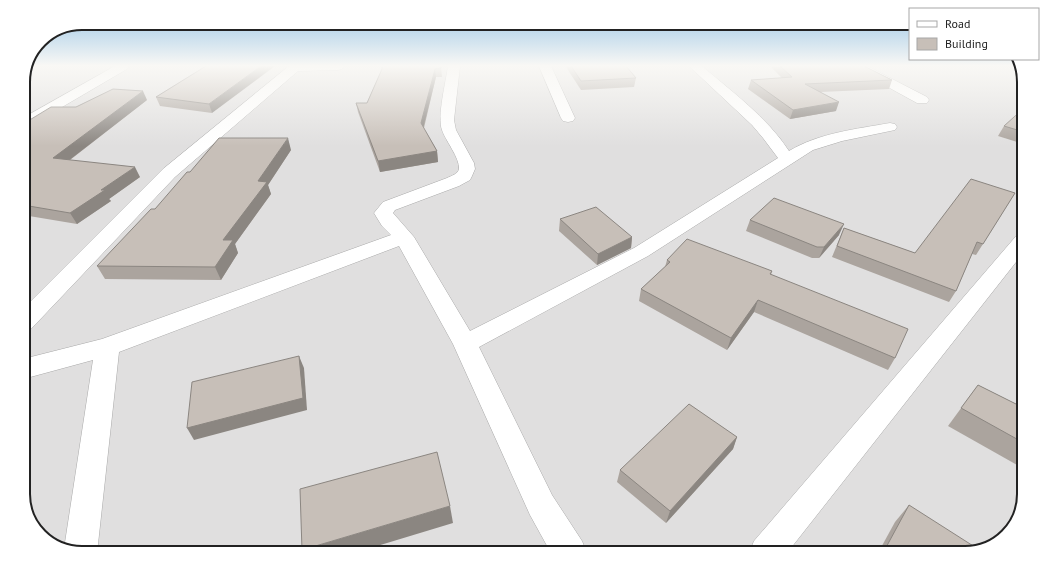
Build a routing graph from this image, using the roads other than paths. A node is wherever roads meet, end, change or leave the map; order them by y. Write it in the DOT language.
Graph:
graph roads {
  1 [pos="77,93"];
  2 [pos="263,93"];
  3 [pos="450,93"];
  4 [pos="557,93"];
  5 [pos="724,93"];
  6 [pos="909,93"];
  7 [pos="922,100"];
  8 [pos="568,118"];
  9 [pos="30,120"];
  10 [pos="890,127"];
  11 [pos="787,160"];
  12 [pos="404,237"];
  13 [pos="1017,248"];
  14 [pos="30,316"];
  15 [pos="466,344"];
  16 [pos="107,347"];
  17 [pos="30,367"];
  18 [pos="81,546"];
  19 [pos="566,546"];
  20 [pos="772,546"];
  1 -- 9 [label="street"];
  2 -- 14 [label="street"];
  3 -- 12 [label="street"];
  4 -- 8 [label="street"];
  5 -- 11 [label="street"];
  6 -- 7 [label="street"];
  10 -- 11 [label="street"];
  11 -- 15 [label="street"];
  12 -- 15 [label="street"];
  12 -- 16 [label="street"];
  13 -- 20 [label="street"];
  15 -- 19 [label="street"];
  16 -- 17 [label="street"];
  16 -- 18 [label="street"];
}
